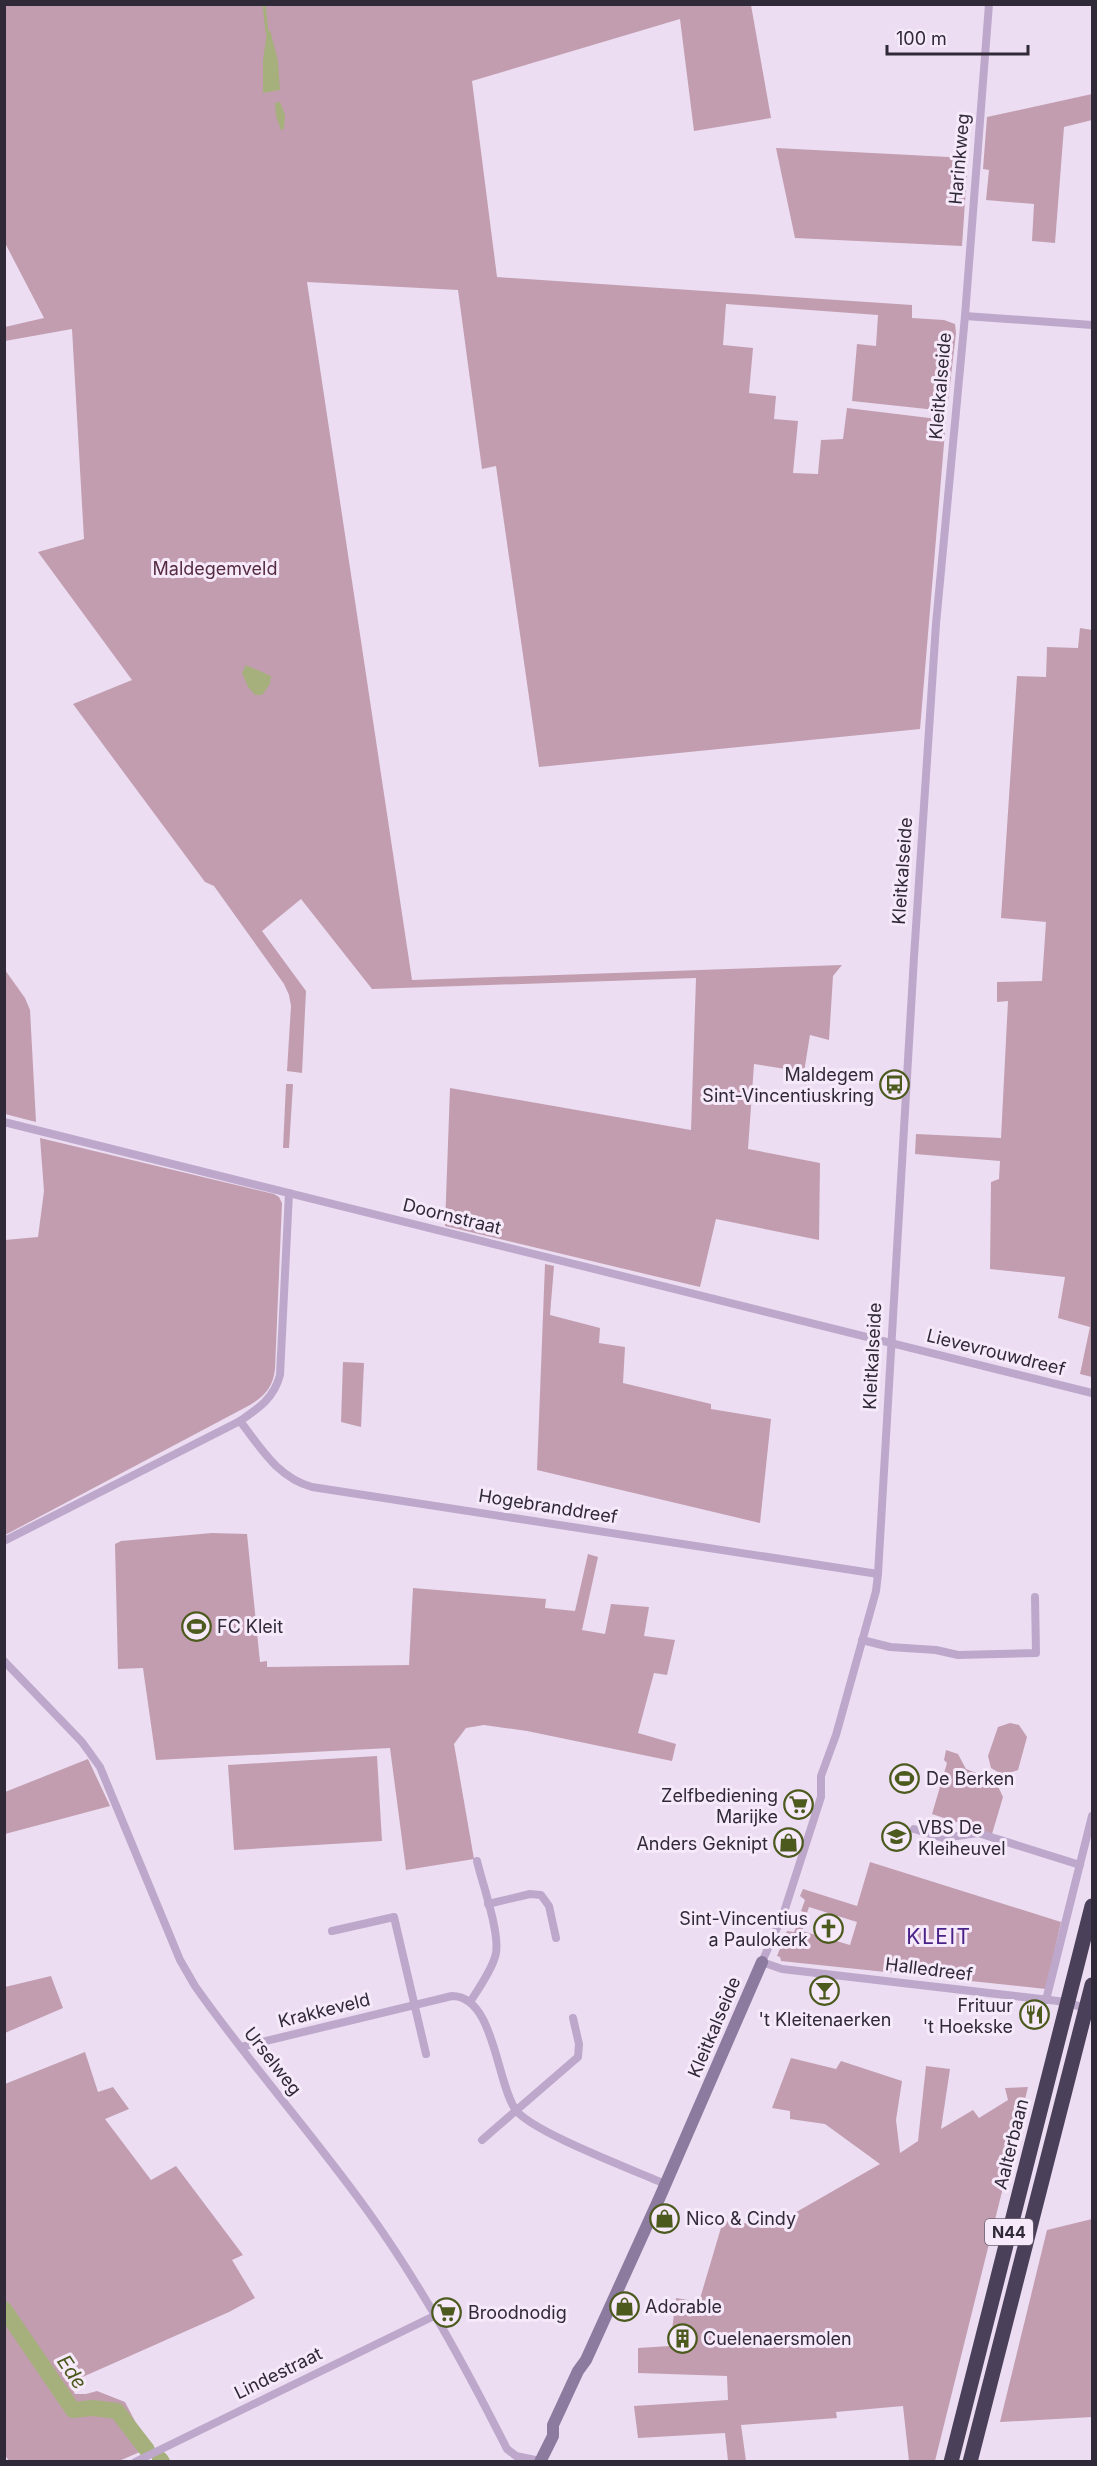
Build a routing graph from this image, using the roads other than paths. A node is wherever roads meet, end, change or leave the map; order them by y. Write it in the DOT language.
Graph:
graph roads {
  1 [pos="989,4"];
  2 [pos="965,316"];
  3 [pos="1092,325"];
  4 [pos="4,1122"];
  5 [pos="289,1193"];
  6 [pos="891,1342"];
  7 [pos="1092,1392"];
  8 [pos="240,1421"];
  9 [pos="4,1541"];
  10 [pos="878,1574"];
  11 [pos="1035,1597"];
  12 [pos="862,1640"];
  13 [pos="4,1661"];
  14 [pos="1092,1816"];
  15 [pos="914,1829"];
  16 [pos="477,1861"];
  17 [pos="1080,1865"];
  18 [pos="488,1904"];
  19 [pos="1092,1906"];
  20 [pos="332,1931"];
  21 [pos="556,1938"];
  22 [pos="762,1962"];
  23 [pos="1092,1985"];
  24 [pos="1046,2000"];
  25 [pos="470,2002"];
  26 [pos="1067,2003"];
  27 [pos="414,2005"];
  28 [pos="1089,2009"];
  29 [pos="573,2018"];
  30 [pos="241,2047"];
  31 [pos="426,2054"];
  32 [pos="516,2111"];
  33 [pos="482,2140"];
  34 [pos="665,2184"];
  35 [pos="436,2314"];
  36 [pos="540,2461"];
  37 [pos="135,2462"];
  38 [pos="951,2462"];
  39 [pos="970,2462"];
  1 -- 2 [label="street, Harinkweg"];
  2 -- 3 [label="street, Kleitkalseide"];
  2 -- 6 [label="street, Kleitkalseide"];
  4 -- 5 [label="street, Doornstraat"];
  5 -- 6 [label="street, Doornstraat"];
  5 -- 8 [label="street"];
  6 -- 7 [label="street, Lievevrouwdreef"];
  6 -- 10 [label="street, Kleitkalseide"];
  8 -- 9 [label="street"];
  8 -- 10 [label="street, Hogebranddreef"];
  10 -- 12 [label="street, Kleitkalseide"];
  11 -- 12 [label="street"];
  12 -- 22 [label="street, Kleitkalseide"];
  13 -- 30 [label="street, Urselweg"];
  14 -- 17 [label="street"];
  15 -- 17 [label="street"];
  16 -- 18 [label="street"];
  17 -- 24 [label="street"];
  18 -- 21 [label="street"];
  18 -- 25 [label="street"];
  19 -- 26 [label="highway, Aalterbaan / N44"];
  20 -- 27 [label="street"];
  22 -- 24 [label="street, Halledreef"];
  22 -- 34 [label="street, Kleitkalseide"];
  23 -- 28 [label="highway, N44"];
  24 -- 26 [label="street, Halledreef"];
  25 -- 27 [label="street, Krakkeveld"];
  25 -- 32 [label="street"];
  26 -- 28 [label="street, Halledreef"];
  26 -- 38 [label="highway, Aalterbaan / N44"];
  27 -- 30 [label="street, Krakkeveld"];
  27 -- 31 [label="street"];
  28 -- 39 [label="highway, N44"];
  29 -- 32 [label="street"];
  30 -- 35 [label="street, Urselweg"];
  32 -- 33 [label="street"];
  32 -- 34 [label="street"];
  34 -- 36 [label="street, Kleitkalseide"];
  35 -- 36 [label="street, Urselweg"];
  35 -- 37 [label="street, Lindestraat"];
}
